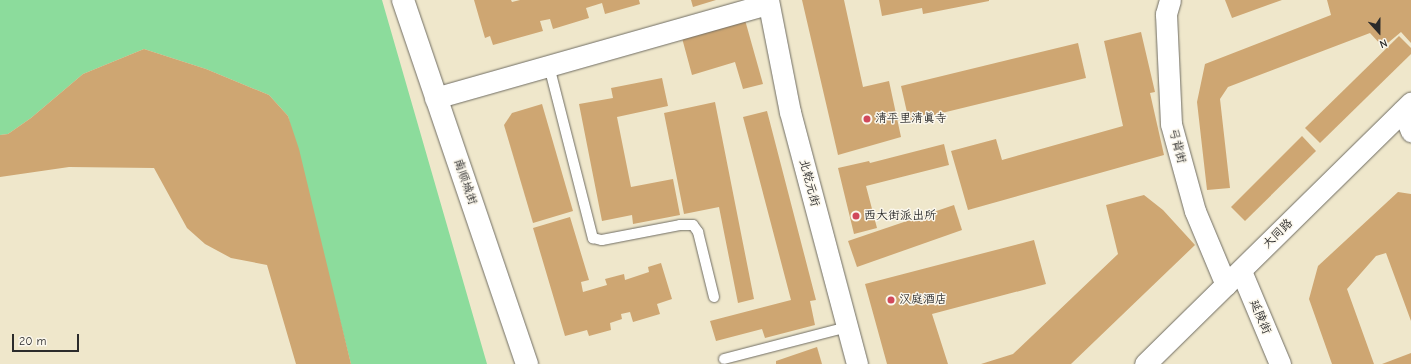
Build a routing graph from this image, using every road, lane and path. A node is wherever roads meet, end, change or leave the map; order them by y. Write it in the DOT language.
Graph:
graph roads {
  1 [pos="403,0"];
  2 [pos="1170,0"];
  3 [pos="768,2"];
  4 [pos="549,66"];
  5 [pos="435,98"];
  6 [pos="1407,107"];
  7 [pos="1411,131"];
  8 [pos="1233,278"];
  9 [pos="714,297"];
  10 [pos="848,327"];
  11 [pos="724,359"];
  12 [pos="527,364"];
  13 [pos="857,364"];
  14 [pos="1145,364"];
  15 [pos="1280,364"];
  1 -- 5 [label="street, 南顺城街"];
  2 -- 8 [label="street, 弓背街"];
  3 -- 4 [label="street"];
  3 -- 10 [label="street, 北乾元街"];
  4 -- 5 [label="street"];
  4 -- 9 [label="lane"];
  5 -- 12 [label="street, 南顺城街"];
  6 -- 7 [label="street"];
  6 -- 8 [label="street, 大同路"];
  8 -- 14 [label="street, 大同路"];
  8 -- 15 [label="street, 延陵街"];
  10 -- 11 [label="lane"];
  10 -- 13 [label="street, 北乾元街"];
}
